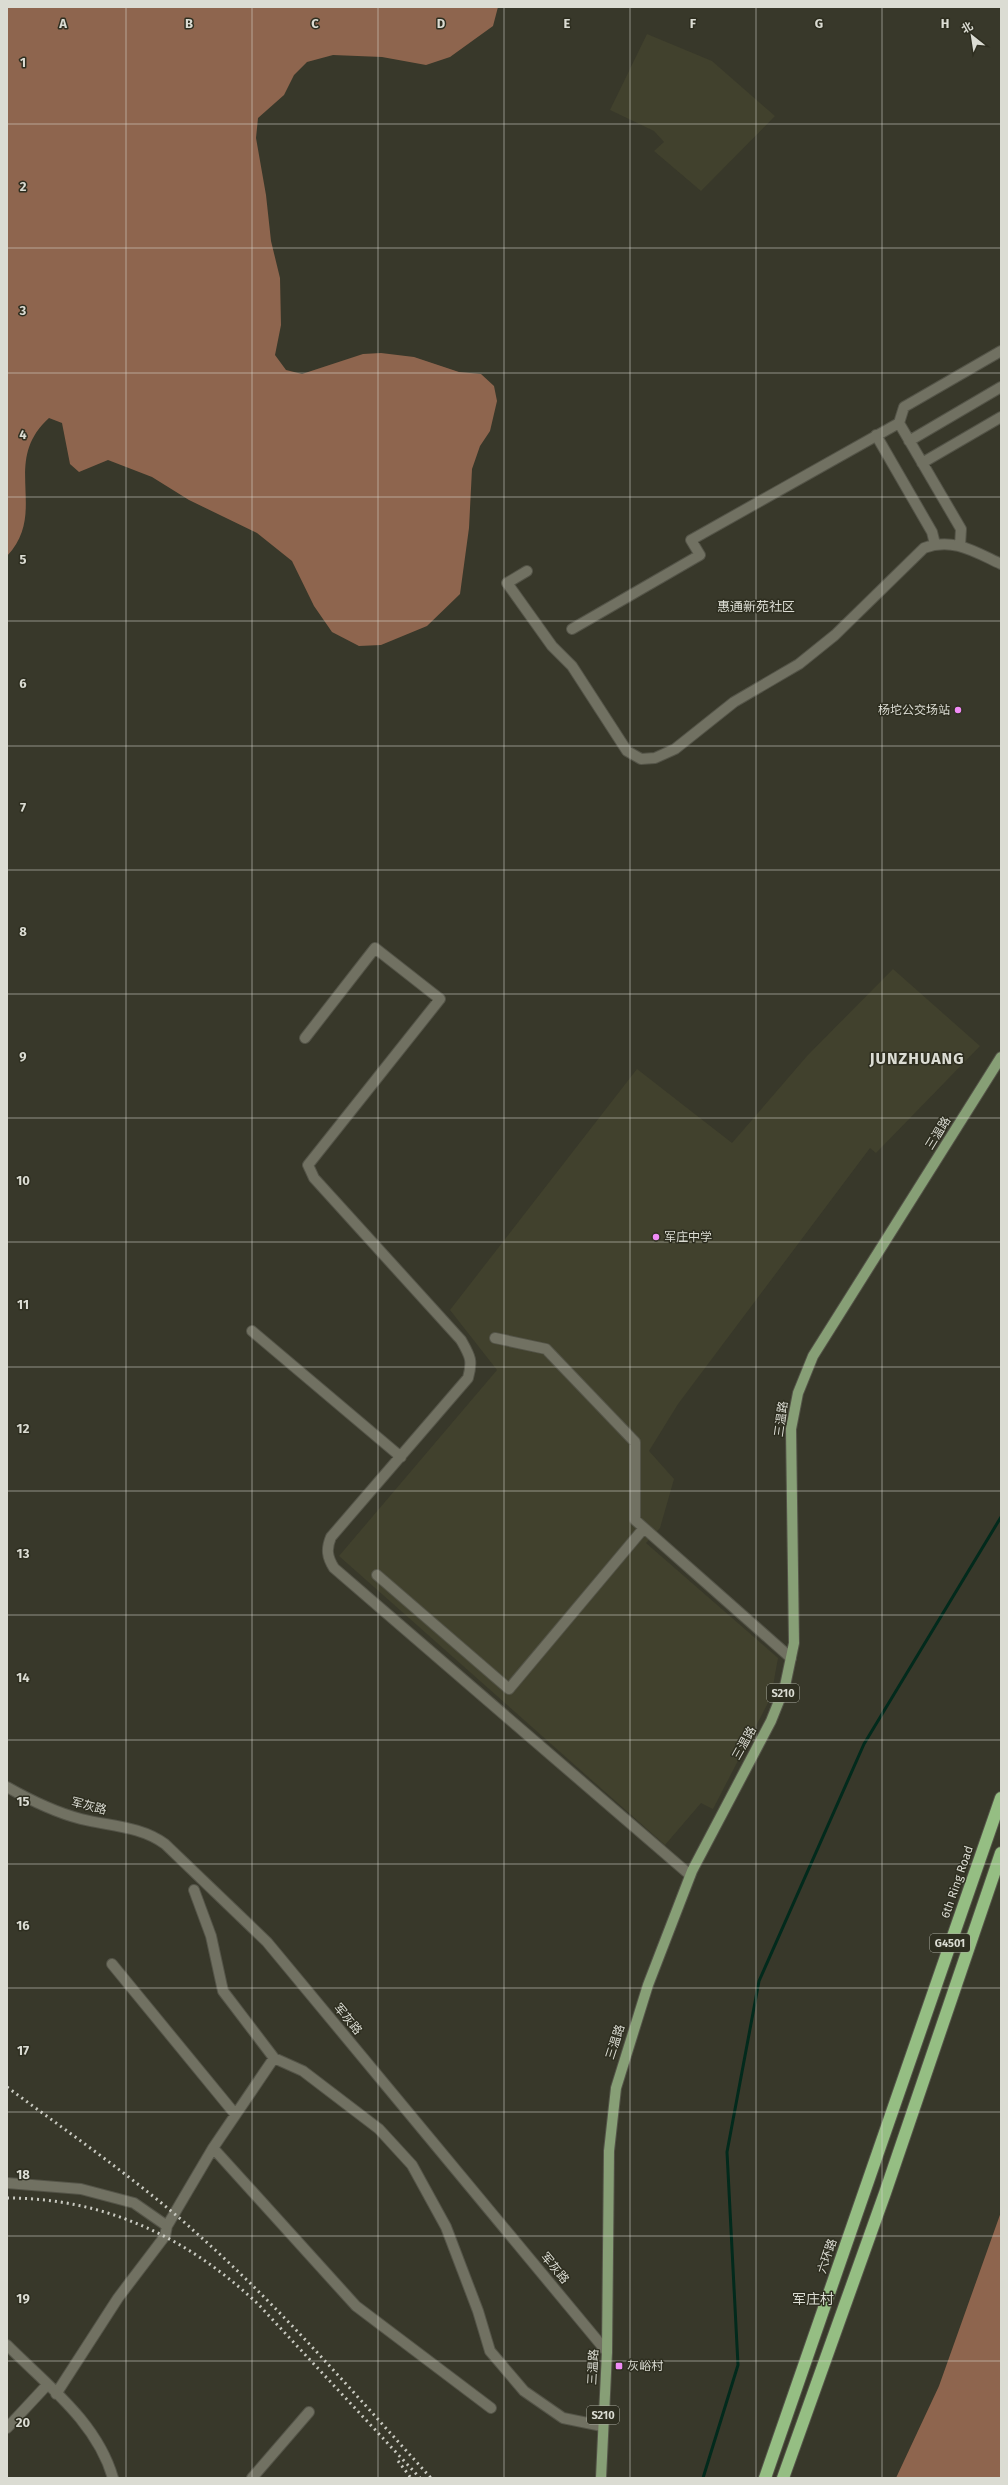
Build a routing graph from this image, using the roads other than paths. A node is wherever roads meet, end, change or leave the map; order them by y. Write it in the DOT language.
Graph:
graph roads {
  1 [pos="1001,351"];
  2 [pos="1001,387"];
  3 [pos="1001,417"];
  4 [pos="898,423"];
  5 [pos="876,435"];
  6 [pos="909,441"];
  7 [pos="922,463"];
  8 [pos="935,544"];
  9 [pos="960,546"];
  10 [pos="1001,564"];
  11 [pos="527,572"];
  12 [pos="572,629"];
  13 [pos="305,1038"];
  14 [pos="1001,1056"];
  15 [pos="252,1331"];
  16 [pos="495,1338"];
  17 [pos="401,1457"];
  18 [pos="644,1528"];
  19 [pos="377,1575"];
  20 [pos="791,1658"];
  21 [pos="7,1787"];
  22 [pos="1001,1798"];
  23 [pos="1001,1853"];
  24 [pos="690,1875"];
  25 [pos="194,1890"];
  26 [pos="112,1964"];
  27 [pos="274,2058"];
  28 [pos="900,2088"];
  29 [pos="235,2114"];
  30 [pos="213,2148"];
  31 [pos="7,2183"];
  32 [pos="167,2226"];
  33 [pos="7,2345"];
  34 [pos="607,2352"];
  35 [pos="46,2385"];
  36 [pos="56,2394"];
  37 [pos="490,2408"];
  38 [pos="309,2412"];
  39 [pos="602,2426"];
  40 [pos="7,2428"];
  41 [pos="114,2478"];
  42 [pos="252,2478"];
  43 [pos="601,2478"];
  44 [pos="765,2478"];
  45 [pos="783,2478"];
  1 -- 4 [label="street"];
  2 -- 6 [label="street"];
  3 -- 7 [label="street"];
  4 -- 5 [label="street"];
  4 -- 6 [label="street"];
  5 -- 8 [label="street"];
  5 -- 12 [label="street"];
  6 -- 7 [label="street"];
  7 -- 9 [label="street"];
  8 -- 9 [label="street"];
  8 -- 11 [label="street"];
  9 -- 10 [label="street"];
  13 -- 17 [label="street"];
  14 -- 20 [label="main road, 三温路 / S210"];
  15 -- 17 [label="street"];
  16 -- 18 [label="street"];
  17 -- 24 [label="street"];
  18 -- 19 [label="street"];
  18 -- 20 [label="street"];
  20 -- 24 [label="main road, 三温路 / S210"];
  21 -- 34 [label="street, 军灰路"];
  22 -- 28 [label="highway, 6th Ring Road / G4501"];
  23 -- 45 [label="highway, G4501"];
  24 -- 34 [label="main road, 三温路 / S210"];
  25 -- 27 [label="street"];
  26 -- 29 [label="street"];
  27 -- 29 [label="street"];
  27 -- 39 [label="street"];
  28 -- 44 [label="highway, 六环路 / G4501"];
  29 -- 30 [label="street"];
  30 -- 32 [label="street"];
  30 -- 37 [label="street"];
  31 -- 32 [label="street"];
  32 -- 36 [label="street"];
  33 -- 35 [label="street"];
  34 -- 39 [label="main road, 三温路 / S210"];
  35 -- 36 [label="street"];
  35 -- 40 [label="street"];
  36 -- 41 [label="street"];
  38 -- 42 [label="street"];
  39 -- 43 [label="main road, 三温路 / S210"];
}
